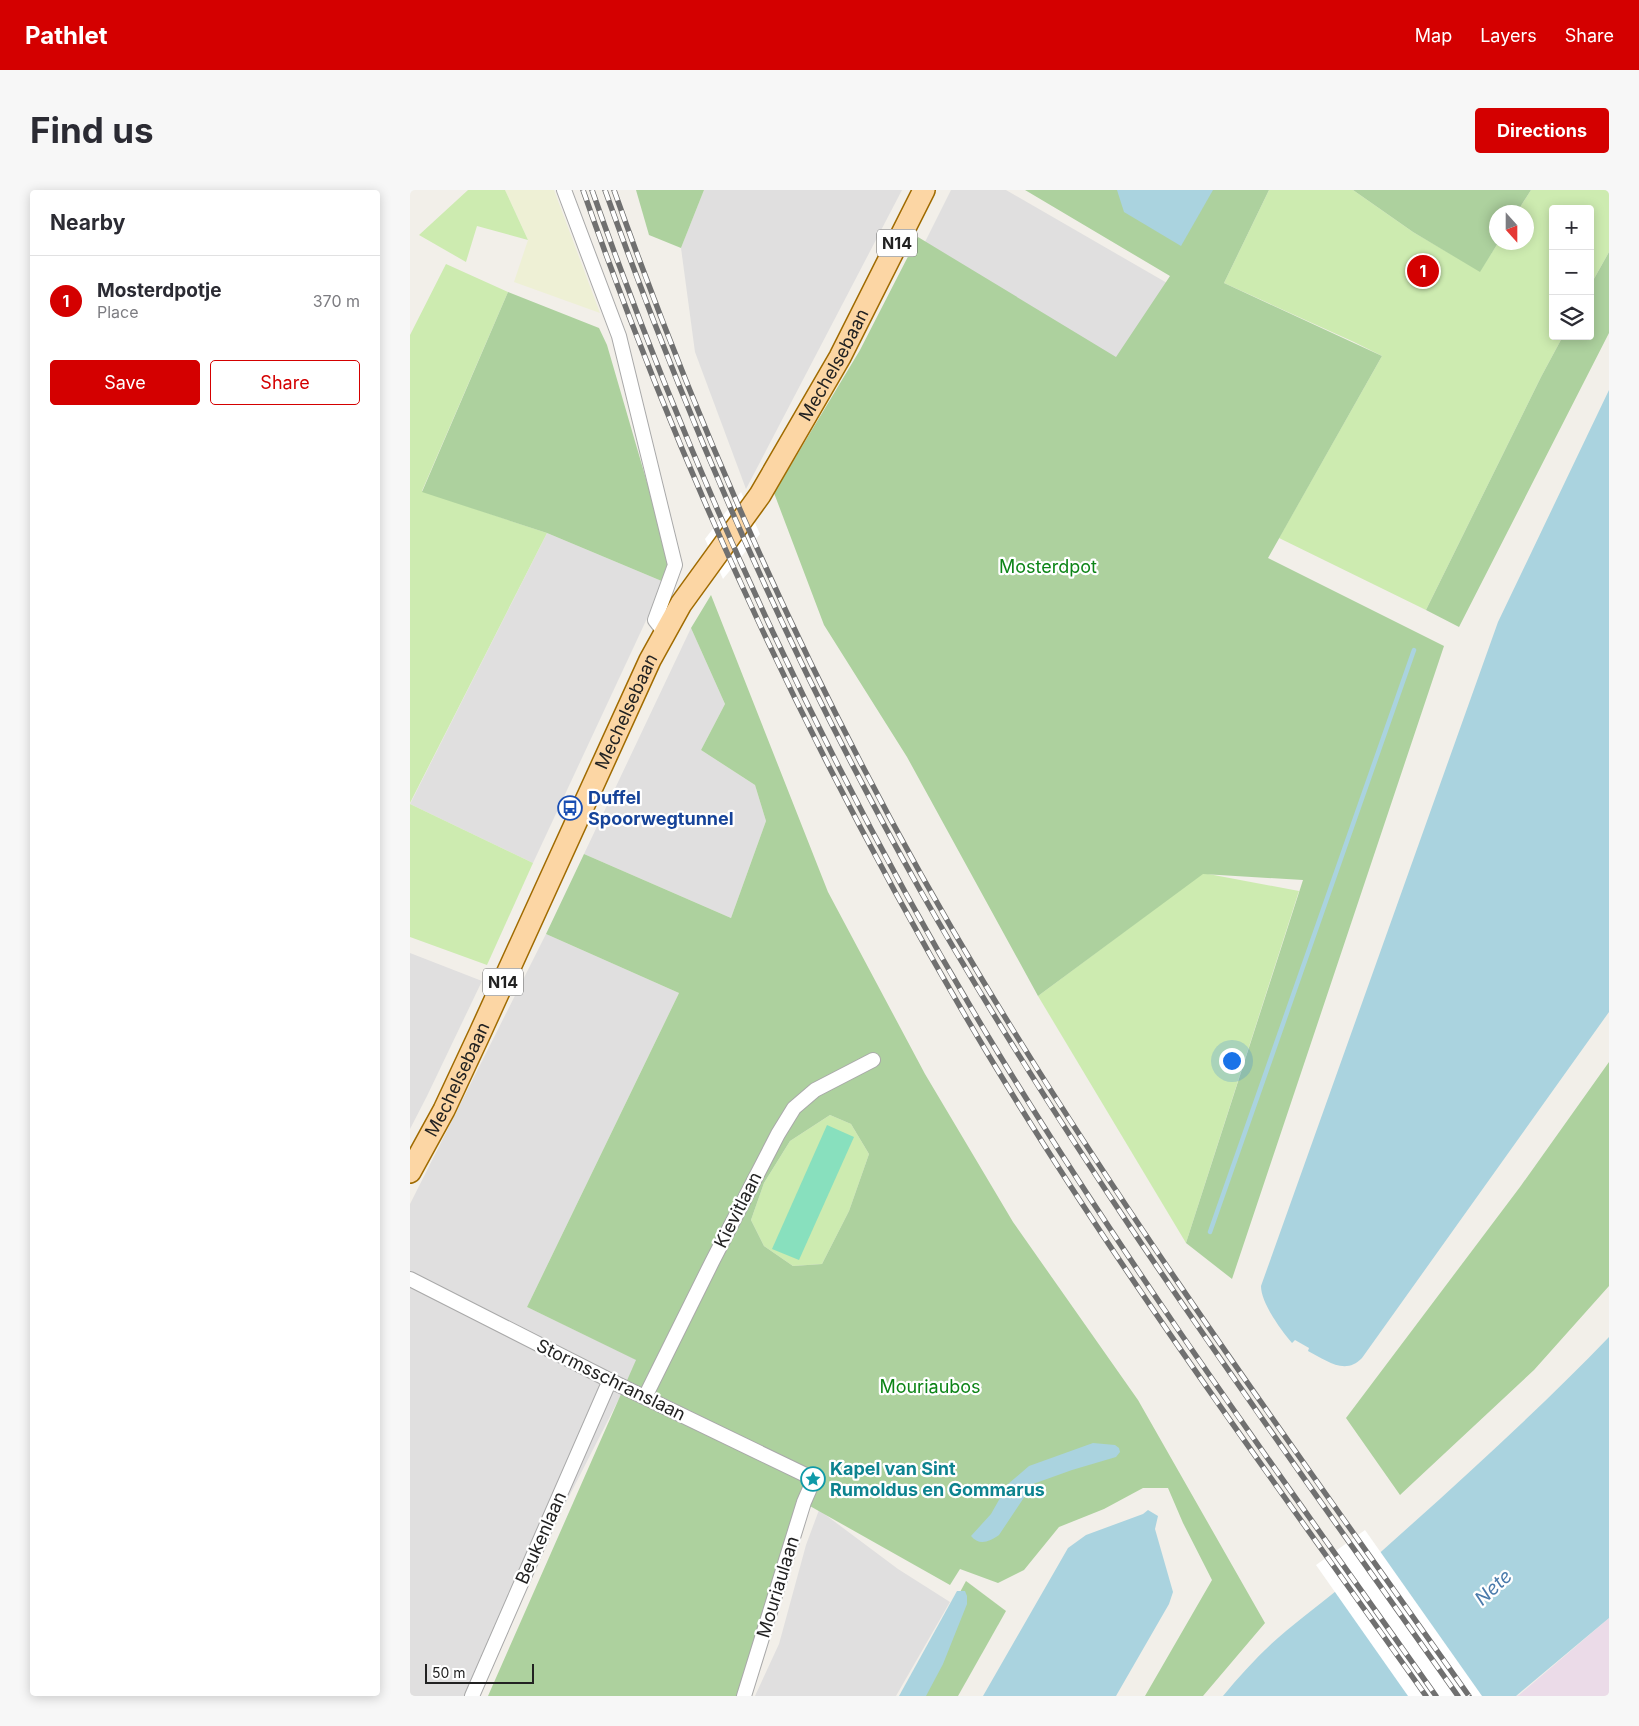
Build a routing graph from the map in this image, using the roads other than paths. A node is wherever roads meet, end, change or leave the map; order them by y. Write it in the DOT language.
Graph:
graph roads {
  1 [pos="564,190"];
  2 [pos="924,190"];
  3 [pos="665,633"];
  4 [pos="873,1060"];
  5 [pos="410,1172"];
  6 [pos="410,1279"];
  7 [pos="610,1380"];
  8 [pos="645,1397"];
  9 [pos="814,1479"];
  10 [pos="472,1696"];
  11 [pos="744,1696"];
  1 -- 3 [label="street"];
  2 -- 3 [label="main road, Mechelsebaan / N14"];
  3 -- 5 [label="main road, Mechelsebaan / N14"];
  4 -- 8 [label="street, Kievitlaan"];
  6 -- 7 [label="street, Stormsschranslaan"];
  7 -- 8 [label="street, Stormsschranslaan"];
  7 -- 10 [label="street, Beukenlaan"];
  8 -- 9 [label="street, Stormsschranslaan"];
  9 -- 11 [label="street, Mouriaulaan"];
}
